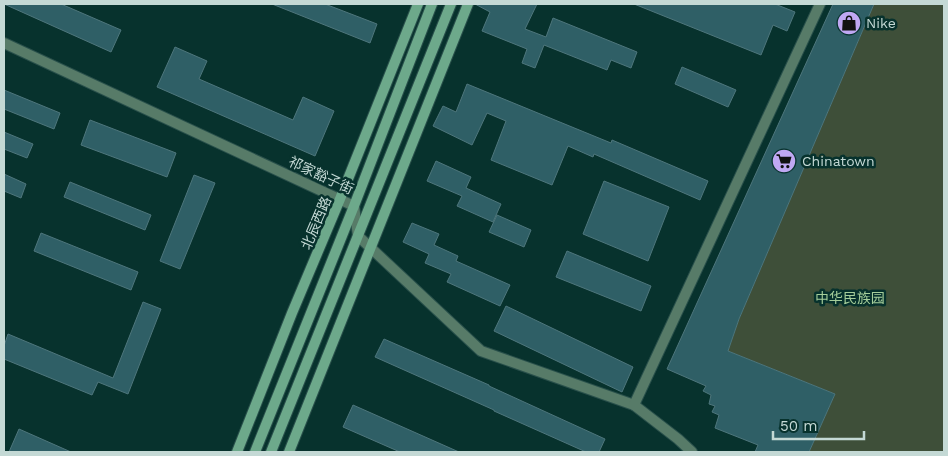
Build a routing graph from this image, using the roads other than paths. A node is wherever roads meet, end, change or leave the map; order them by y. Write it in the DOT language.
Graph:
graph roads {
  1 [pos="418,4"];
  2 [pos="432,4"];
  3 [pos="451,4"];
  4 [pos="468,4"];
  5 [pos="820,4"];
  6 [pos="4,43"];
  7 [pos="340,199"];
  8 [pos="354,206"];
  9 [pos="358,236"];
  10 [pos="371,248"];
  11 [pos="634,404"];
  12 [pos="237,452"];
  13 [pos="255,452"];
  14 [pos="271,452"];
  15 [pos="289,452"];
  16 [pos="692,452"];
  1 -- 7 [label="street, 北辰西路"];
  2 -- 8 [label="street, 北辰西路"];
  3 -- 9 [label="street"];
  4 -- 10 [label="street"];
  5 -- 11 [label="street"];
  6 -- 7 [label="street, 祁家豁子街"];
  7 -- 8 [label="street, 祁家豁子街"];
  7 -- 12 [label="street, 北辰西路"];
  8 -- 9 [label="street, 祁家豁子街"];
  8 -- 13 [label="street, 北辰西路"];
  9 -- 10 [label="street"];
  9 -- 14 [label="street"];
  10 -- 11 [label="street"];
  10 -- 15 [label="street"];
  11 -- 16 [label="street"];
}
